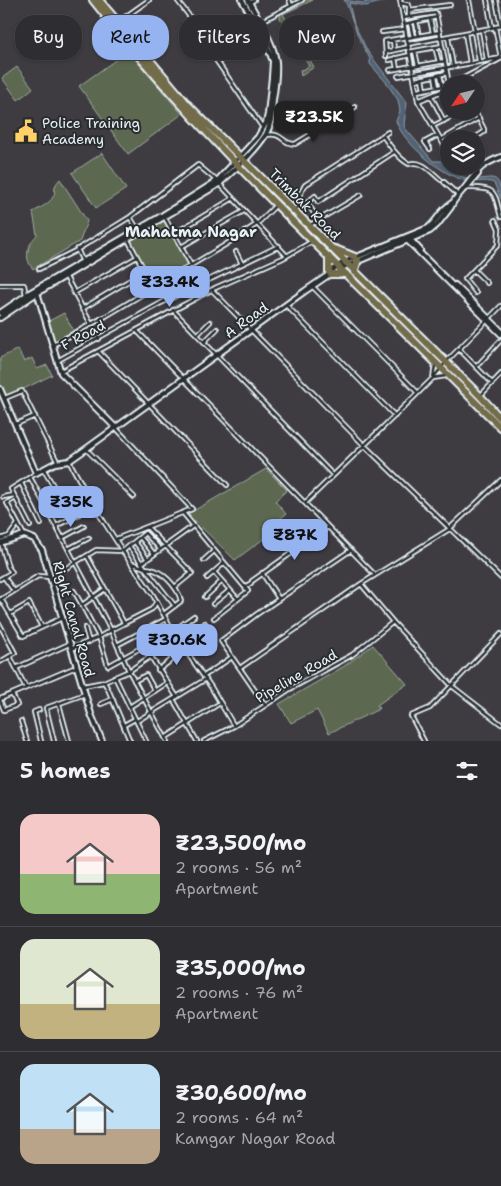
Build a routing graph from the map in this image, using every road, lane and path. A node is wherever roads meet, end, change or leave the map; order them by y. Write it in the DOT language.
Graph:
graph roads {
  1 [pos="93,0"];
  2 [pos="99,0"];
  3 [pos="149,0"];
  4 [pos="177,0"];
  5 [pos="242,0"];
  6 [pos="288,0"];
  7 [pos="302,0"];
  8 [pos="469,0"];
  9 [pos="487,0"];
  10 [pos="496,0"];
  11 [pos="250,1"];
  12 [pos="400,1"];
  13 [pos="291,5"];
  14 [pos="450,5"];
  15 [pos="409,10"];
  16 [pos="111,15"];
  17 [pos="128,15"];
  18 [pos="188,15"];
  19 [pos="257,15"];
  20 [pos="269,17"];
  21 [pos="409,17"];
  22 [pos="403,18"];
  23 [pos="437,18"];
  24 [pos="430,19"];
  25 [pos="416,22"];
  26 [pos="410,23"];
  27 [pos="404,24"];
  28 [pos="501,26"];
  29 [pos="493,28"];
  30 [pos="405,29"];
  31 [pos="482,30"];
  32 [pos="474,31"];
  33 [pos="382,32"];
  34 [pos="440,32"];
  35 [pos="433,33"];
  36 [pos="464,33"];
  37 [pos="419,36"];
  38 [pos="448,36"];
  39 [pos="407,37"];
  40 [pos="413,37"];
  41 [pos="441,38"];
  42 [pos="393,40"];
  43 [pos="269,42"];
  44 [pos="408,46"];
  45 [pos="442,46"];
  46 [pos="435,47"];
  47 [pos="394,50"];
  48 [pos="415,51"];
  49 [pos="409,54"];
  50 [pos="395,58"];
  51 [pos="501,58"];
  52 [pos="149,60"];
  53 [pos="216,60"];
  54 [pos="389,60"];
  55 [pos="487,60"];
  56 [pos="445,61"];
  57 [pos="479,61"];
  58 [pos="439,62"];
  59 [pos="470,63"];
  60 [pos="412,66"];
  61 [pos="418,66"];
  62 [pos="453,66"];
  63 [pos="446,67"];
  64 [pos="397,69"];
  65 [pos="390,70"];
  66 [pos="427,70"];
  67 [pos="413,73"];
  68 [pos="447,73"];
  69 [pos="440,75"];
  70 [pos="472,75"];
  71 [pos="398,76"];
  72 [pos="435,76"];
  73 [pos="429,77"];
  74 [pos="422,78"];
  75 [pos="415,80"];
  76 [pos="440,86"];
  77 [pos="437,87"];
  78 [pos="424,90"];
  79 [pos="417,92"];
  80 [pos="440,92"];
  81 [pos="431,96"];
  82 [pos="418,101"];
  83 [pos="356,107"];
  84 [pos="476,120"];
  85 [pos="444,121"];
  86 [pos="433,126"];
  87 [pos="263,128"];
  88 [pos="458,130"];
  89 [pos="388,132"];
  90 [pos="438,134"];
  91 [pos="265,136"];
  92 [pos="383,136"];
  93 [pos="440,138"];
  94 [pos="430,149"];
  95 [pos="394,152"];
  96 [pos="501,157"];
  97 [pos="243,158"];
  98 [pos="236,165"];
  99 [pos="485,165"];
  100 [pos="231,170"];
  101 [pos="474,175"];
  102 [pos="218,183"];
  103 [pos="465,187"];
  104 [pos="361,194"];
  105 [pos="458,195"];
  106 [pos="233,199"];
  107 [pos="307,203"];
  108 [pos="276,205"];
  109 [pos="296,208"];
  110 [pos="244,211"];
  111 [pos="130,217"];
  112 [pos="501,217"];
  113 [pos="165,218"];
  114 [pos="319,220"];
  115 [pos="495,220"];
  116 [pos="257,224"];
  117 [pos="309,226"];
  118 [pos="139,231"];
  119 [pos="174,234"];
  120 [pos="127,238"];
  121 [pos="408,238"];
  122 [pos="312,241"];
  123 [pos="327,245"];
  124 [pos="499,245"];
  125 [pos="279,246"];
  126 [pos="181,247"];
  127 [pos="77,249"];
  128 [pos="236,252"];
  129 [pos="287,256"];
  130 [pos="137,257"];
  131 [pos="329,258"];
  132 [pos="356,259"];
  133 [pos="83,262"];
  134 [pos="346,263"];
  135 [pos="242,264"];
  136 [pos="191,265"];
  137 [pos="339,267"];
  138 [pos="39,269"];
  139 [pos="474,270"];
  140 [pos="145,272"];
  141 [pos="354,272"];
  142 [pos="329,274"];
  143 [pos="346,274"];
  144 [pos="66,277"];
  145 [pos="168,279"];
  146 [pos="488,283"];
  147 [pos="0,286"];
  148 [pos="312,286"];
  149 [pos="154,288"];
  150 [pos="212,290"];
  151 [pos="37,291"];
  152 [pos="74,293"];
  153 [pos="476,293"];
  154 [pos="26,295"];
  155 [pos="178,295"];
  156 [pos="286,305"];
  157 [pos="501,306"];
  158 [pos="82,308"];
  159 [pos="174,310"];
  160 [pos="0,313"];
  161 [pos="0,318"];
  162 [pos="487,319"];
  163 [pos="210,322"];
  164 [pos="91,324"];
  165 [pos="217,329"];
  166 [pos="252,330"];
  167 [pos="137,331"];
  168 [pos="95,332"];
  169 [pos="501,333"];
  170 [pos="198,335"];
  171 [pos="99,339"];
  172 [pos="501,340"];
  173 [pos="204,342"];
  174 [pos="52,345"];
  175 [pos="458,349"];
  176 [pos="99,352"];
  177 [pos="455,353"];
  178 [pos="217,355"];
  179 [pos="440,360"];
  180 [pos="57,361"];
  181 [pos="476,367"];
  182 [pos="441,368"];
  183 [pos="452,368"];
  184 [pos="60,371"];
  185 [pos="501,374"];
  186 [pos="449,376"];
  187 [pos="433,378"];
  188 [pos="183,380"];
  189 [pos="492,383"];
  190 [pos="0,389"];
  191 [pos="418,393"];
  192 [pos="480,396"];
  193 [pos="5,398"];
  194 [pos="149,404"];
  195 [pos="35,416"];
  196 [pos="395,416"];
  197 [pos="501,419"];
  198 [pos="16,424"];
  199 [pos="116,428"];
  200 [pos="501,428"];
  201 [pos="364,445"];
  202 [pos="86,449"];
  203 [pos="69,461"];
  204 [pos="58,463"];
  205 [pos="44,470"];
  206 [pos="36,473"];
  207 [pos="333,475"];
  208 [pos="30,477"];
  209 [pos="501,480"];
  210 [pos="21,483"];
  211 [pos="227,485"];
  212 [pos="3,497"];
  213 [pos="15,497"];
  214 [pos="134,497"];
  215 [pos="61,499"];
  216 [pos="304,503"];
  217 [pos="183,513"];
  218 [pos="79,514"];
  219 [pos="18,524"];
  220 [pos="41,524"];
  221 [pos="30,526"];
  222 [pos="56,526"];
  223 [pos="84,526"];
  224 [pos="193,526"];
  225 [pos="147,527"];
  226 [pos="328,527"];
  227 [pos="450,528"];
  228 [pos="24,535"];
  229 [pos="140,537"];
  230 [pos="62,538"];
  231 [pos="89,538"];
  232 [pos="0,539"];
  233 [pos="116,540"];
  234 [pos="135,542"];
  235 [pos="0,543"];
  236 [pos="129,546"];
  237 [pos="165,546"];
  238 [pos="160,549"];
  239 [pos="68,550"];
  240 [pos="351,550"];
  241 [pos="123,551"];
  242 [pos="214,551"];
  243 [pos="154,554"];
  244 [pos="86,556"];
  245 [pos="147,558"];
  246 [pos="204,560"];
  247 [pos="6,561"];
  248 [pos="142,562"];
  249 [pos="75,563"];
  250 [pos="131,563"];
  251 [pos="224,563"];
  252 [pos="0,564"];
  253 [pos="145,568"];
  254 [pos="63,570"];
  255 [pos="214,572"];
  256 [pos="262,573"];
  257 [pos="375,575"];
  258 [pos="4,576"];
  259 [pos="50,577"];
  260 [pos="207,578"];
  261 [pos="501,578"];
  262 [pos="0,579"];
  263 [pos="222,582"];
  264 [pos="362,584"];
  265 [pos="175,587"];
  266 [pos="245,587"];
  267 [pos="105,589"];
  268 [pos="230,590"];
  269 [pos="14,591"];
  270 [pos="74,591"];
  271 [pos="94,597"];
  272 [pos="205,597"];
  273 [pos="237,598"];
  274 [pos="279,599"];
  275 [pos="0,600"];
  276 [pos="157,601"];
  277 [pos="213,604"];
  278 [pos="82,605"];
  279 [pos="175,606"];
  280 [pos="10,614"];
  281 [pos="164,614"];
  282 [pos="194,616"];
  283 [pos="62,618"];
  284 [pos="214,618"];
  285 [pos="166,619"];
  286 [pos="393,622"];
  287 [pos="124,623"];
  288 [pos="205,623"];
  289 [pos="0,625"];
  290 [pos="42,627"];
  291 [pos="84,628"];
  292 [pos="111,630"];
  293 [pos="174,631"];
  294 [pos="138,634"];
  295 [pos="501,634"];
  296 [pos="99,637"];
  297 [pos="180,641"];
  298 [pos="89,642"];
  299 [pos="117,644"];
  300 [pos="70,646"];
  301 [pos="144,646"];
  302 [pos="186,649"];
  303 [pos="10,656"];
  304 [pos="123,657"];
  305 [pos="150,657"];
  306 [pos="232,657"];
  307 [pos="172,659"];
  308 [pos="0,662"];
  309 [pos="16,668"];
  310 [pos="76,668"];
  311 [pos="240,668"];
  312 [pos="158,670"];
  313 [pos="129,671"];
  314 [pos="115,677"];
  315 [pos="205,677"];
  316 [pos="104,682"];
  317 [pos="134,682"];
  318 [pos="167,683"];
  319 [pos="451,684"];
  320 [pos="82,686"];
  321 [pos="26,688"];
  322 [pos="155,691"];
  323 [pos="12,694"];
  324 [pos="84,694"];
  325 [pos="143,698"];
  326 [pos="175,698"];
  327 [pos="113,699"];
  328 [pos="0,700"];
  329 [pos="220,703"];
  330 [pos="58,704"];
  331 [pos="101,704"];
  332 [pos="265,705"];
  333 [pos="130,707"];
  334 [pos="46,708"];
  335 [pos="151,712"];
  336 [pos="136,720"];
  337 [pos="21,721"];
  338 [pos="188,723"];
  339 [pos="501,724"];
  340 [pos="124,725"];
  341 [pos="234,726"];
  342 [pos="166,739"];
  343 [pos="27,741"];
  344 [pos="41,741"];
  345 [pos="54,741"];
  346 [pos="69,741"];
  347 [pos="102,741"];
  348 [pos="130,741"];
  349 [pos="146,741"];
  350 [pos="197,741"];
  351 [pos="204,741"];
  352 [pos="424,741"];
  1 -- 98 [label="highway, Trimbak Road"];
  2 -- 16 [label="highway, Trimbak Road"];
  3 -- 17 [label="street"];
  4 -- 18 [label="street"];
  5 -- 87 [label="street"];
  6 -- 13 [label="street"];
  7 -- 13 [label="street"];
  8 -- 32 [label="street"];
  9 -- 29 [label="street"];
  10 -- 28 [label="street"];
  11 -- 19 [label="street"];
  12 -- 15 [label="street"];
  12 -- 22 [label="street"];
  13 -- 20 [label="street"];
  14 -- 15 [label="street"];
  15 -- 21 [label="street"];
  21 -- 22 [label="street"];
  21 -- 23 [label="street"];
  22 -- 27 [label="street"];
  23 -- 24 [label="street"];
  23 -- 34 [label="street"];
  24 -- 25 [label="street"];
  24 -- 35 [label="street"];
  25 -- 26 [label="street"];
  25 -- 37 [label="street"];
  26 -- 27 [label="street"];
  26 -- 40 [label="street"];
  27 -- 30 [label="street"];
  28 -- 29 [label="street"];
  29 -- 31 [label="street"];
  29 -- 51 [label="street"];
  30 -- 33 [label="street"];
  30 -- 39 [label="street"];
  31 -- 32 [label="street"];
  31 -- 55 [label="street"];
  32 -- 36 [label="street"];
  32 -- 57 [label="street"];
  34 -- 35 [label="street"];
  34 -- 41 [label="street"];
  35 -- 37 [label="street"];
  36 -- 38 [label="street"];
  36 -- 59 [label="street"];
  37 -- 40 [label="street"];
  38 -- 41 [label="street"];
  38 -- 62 [label="street"];
  39 -- 40 [label="street"];
  39 -- 42 [label="street"];
  39 -- 44 [label="street"];
  41 -- 44 [label="street"];
  41 -- 45 [label="street"];
  42 -- 47 [label="street"];
  42 -- 47 [label="street"];
  43 -- 91 [label="street"];
  44 -- 47 [label="street"];
  44 -- 49 [label="street"];
  45 -- 46 [label="street"];
  45 -- 56 [label="street"];
  46 -- 48 [label="street"];
  46 -- 58 [label="street"];
  48 -- 49 [label="street"];
  48 -- 61 [label="street"];
  49 -- 50 [label="street"];
  49 -- 60 [label="street"];
  50 -- 54 [label="street"];
  50 -- 64 [label="street"];
  51 -- 55 [label="street"];
  51 -- 70 [label="street"];
  52 -- 97 [label="highway, Trimbak Road"];
  53 -- 87 [label="street"];
  55 -- 57 [label="street"];
  56 -- 58 [label="street"];
  56 -- 63 [label="street"];
  57 -- 59 [label="street"];
  58 -- 61 [label="street"];
  59 -- 62 [label="street"];
  60 -- 61 [label="street"];
  60 -- 64 [label="street"];
  60 -- 67 [label="street"];
  62 -- 63 [label="street"];
  63 -- 66 [label="street"];
  63 -- 68 [label="street"];
  64 -- 65 [label="street"];
  66 -- 67 [label="street"];
  66 -- 73 [label="street"];
  67 -- 71 [label="street"];
  67 -- 75 [label="street"];
  68 -- 69 [label="street"];
  69 -- 72 [label="street"];
  72 -- 73 [label="street"];
  72 -- 77 [label="street"];
  73 -- 74 [label="street"];
  74 -- 75 [label="street"];
  74 -- 78 [label="street"];
  75 -- 79 [label="street"];
  76 -- 77 [label="street"];
  77 -- 78 [label="street"];
  78 -- 79 [label="street"];
  79 -- 82 [label="street"];
  80 -- 81 [label="street"];
  81 -- 82 [label="street"];
  81 -- 85 [label="street"];
  82 -- 86 [label="street"];
  83 -- 91 [label="street"];
  84 -- 88 [label="street"];
  85 -- 86 [label="street"];
  86 -- 90 [label="street"];
  87 -- 97 [label="street"];
  89 -- 92 [label="street"];
  90 -- 93 [label="street"];
  90 -- 94 [label="street"];
  91 -- 97 [label="street"];
  92 -- 95 [label="street"];
  92 -- 109 [label="street"];
  95 -- 105 [label="street"];
  95 -- 107 [label="street"];
  96 -- 99 [label="street"];
  97 -- 98 [label="street"];
  97 -- 109 [label="highway, Trimbak Road"];
  98 -- 100 [label="street"];
  98 -- 100 [label="street"];
  98 -- 108 [label="highway, Trimbak Road"];
  100 -- 102 [label="street"];
  101 -- 103 [label="street"];
  102 -- 106 [label="street"];
  102 -- 111 [label="street"];
  102 -- 113 [label="street"];
  102 -- 118 [label="street"];
  103 -- 105 [label="street"];
  103 -- 112 [label="street"];
  104 -- 114 [label="street"];
  105 -- 121 [label="street"];
  106 -- 110 [label="street"];
  106 -- 119 [label="street"];
  107 -- 109 [label="street"];
  107 -- 114 [label="street"];
  108 -- 116 [label="street"];
  108 -- 122 [label="highway, Trimbak Road"];
  109 -- 117 [label="highway, Trimbak Road"];
  110 -- 116 [label="street"];
  110 -- 126 [label="street"];
  111 -- 118 [label="street"];
  111 -- 127 [label="street"];
  113 -- 118 [label="street"];
  113 -- 119 [label="street"];
  114 -- 117 [label="street"];
  115 -- 124 [label="street"];
  116 -- 125 [label="street"];
  116 -- 136 [label="street"];
  117 -- 123 [label="highway, Trimbak Road"];
  118 -- 120 [label="street"];
  119 -- 126 [label="street"];
  120 -- 130 [label="street"];
  120 -- 133 [label="street"];
  120 -- 144 [label="street"];
  121 -- 132 [label="street"];
  121 -- 162 [label="street"];
  122 -- 129 [label="street"];
  122 -- 131 [label="highway, Trimbak Road"];
  123 -- 132 [label="highway"];
  123 -- 134 [label="highway, Trimbak Road"];
  124 -- 139 [label="street"];
  125 -- 129 [label="street"];
  125 -- 135 [label="street, F Road"];
  126 -- 136 [label="street"];
  127 -- 133 [label="street"];
  127 -- 138 [label="street"];
  128 -- 135 [label="street"];
  129 -- 150 [label="street"];
  130 -- 140 [label="street"];
  130 -- 152 [label="street"];
  131 -- 137 [label="highway, Trimbak Road"];
  131 -- 142 [label="highway"];
  132 -- 134 [label="street"];
  132 -- 141 [label="highway"];
  133 -- 151 [label="street"];
  134 -- 137 [label="street"];
  134 -- 141 [label="highway, Trimbak Road"];
  135 -- 155 [label="street, F Road"];
  136 -- 145 [label="street"];
  137 -- 142 [label="street, A Road"];
  137 -- 143 [label="highway, Trimbak Road"];
  139 -- 146 [label="street"];
  139 -- 153 [label="street"];
  140 -- 149 [label="street"];
  140 -- 158 [label="street"];
  141 -- 179 [label="highway, Trimbak Road"];
  142 -- 143 [label="highway"];
  142 -- 148 [label="street, A Road"];
  143 -- 179 [label="highway, Trimbak Road"];
  144 -- 151 [label="street"];
  144 -- 152 [label="street"];
  145 -- 149 [label="street"];
  145 -- 155 [label="street"];
  147 -- 154 [label="street"];
  148 -- 156 [label="street, A Road"];
  148 -- 191 [label="street"];
  149 -- 164 [label="street"];
  150 -- 159 [label="street"];
  150 -- 166 [label="street"];
  151 -- 154 [label="street"];
  151 -- 161 [label="street"];
  151 -- 174 [label="street"];
  152 -- 158 [label="street"];
  154 -- 160 [label="street"];
  155 -- 171 [label="street, F Road"];
  156 -- 166 [label="street, A Road"];
  156 -- 196 [label="street"];
  157 -- 162 [label="street"];
  158 -- 164 [label="street"];
  159 -- 167 [label="street"];
  159 -- 170 [label="street"];
  162 -- 169 [label="street"];
  162 -- 175 [label="street"];
  163 -- 170 [label="street"];
  164 -- 174 [label="street"];
  165 -- 173 [label="street"];
  166 -- 178 [label="street, A Road"];
  166 -- 201 [label="street"];
  167 -- 176 [label="street"];
  167 -- 188 [label="street"];
  168 -- 171 [label="street"];
  170 -- 173 [label="street"];
  171 -- 180 [label="street, F Road"];
  172 -- 181 [label="street"];
  173 -- 178 [label="street"];
  174 -- 180 [label="street"];
  175 -- 177 [label="street"];
  175 -- 181 [label="street"];
  176 -- 184 [label="street"];
  176 -- 194 [label="street"];
  177 -- 179 [label="street"];
  177 -- 179 [label="street"];
  177 -- 183 [label="street"];
  178 -- 188 [label="street, A Road"];
  178 -- 207 [label="street"];
  179 -- 182 [label="highway"];
  179 -- 183 [label="highway, Trimbak Road"];
  179 -- 187 [label="street"];
  180 -- 184 [label="street"];
  181 -- 189 [label="street"];
  182 -- 186 [label="highway"];
  182 -- 187 [label="street"];
  183 -- 192 [label="highway, Trimbak Road"];
  184 -- 199 [label="street"];
  185 -- 189 [label="street"];
  186 -- 187 [label="street"];
  186 -- 200 [label="highway"];
  187 -- 191 [label="street"];
  188 -- 194 [label="street, A Road"];
  188 -- 216 [label="street"];
  189 -- 192 [label="street"];
  190 -- 193 [label="street"];
  191 -- 196 [label="street"];
  192 -- 197 [label="highway, Trimbak Road"];
  193 -- 195 [label="street"];
  193 -- 198 [label="street"];
  194 -- 199 [label="street, A Road"];
  194 -- 211 [label="street"];
  195 -- 198 [label="street"];
  195 -- 204 [label="street"];
  196 -- 201 [label="street"];
  198 -- 206 [label="street"];
  199 -- 202 [label="street, A Road"];
  199 -- 217 [label="street"];
  201 -- 207 [label="street"];
  201 -- 227 [label="street"];
  202 -- 203 [label="street, A Road"];
  202 -- 214 [label="street"];
  203 -- 204 [label="street, A Road"];
  203 -- 233 [label="street"];
  204 -- 205 [label="street, A Road"];
  205 -- 206 [label="street, A Road"];
  205 -- 215 [label="street"];
  206 -- 208 [label="street"];
  207 -- 216 [label="street"];
  208 -- 210 [label="street"];
  208 -- 222 [label="street"];
  209 -- 227 [label="street"];
  210 -- 213 [label="street"];
  210 -- 220 [label="street"];
  212 -- 213 [label="street"];
  213 -- 219 [label="street"];
  213 -- 221 [label="street"];
  216 -- 226 [label="street"];
  217 -- 224 [label="street"];
  217 -- 225 [label="street"];
  218 -- 222 [label="street"];
  219 -- 228 [label="street"];
  219 -- 232 [label="street"];
  222 -- 230 [label="street"];
  223 -- 230 [label="street"];
  224 -- 237 [label="street"];
  224 -- 242 [label="street"];
  225 -- 233 [label="street"];
  225 -- 237 [label="street"];
  226 -- 240 [label="street"];
  226 -- 256 [label="street"];
  227 -- 257 [label="street"];
  227 -- 261 [label="street"];
  228 -- 235 [label="street"];
  228 -- 259 [label="street, Right Canal Road"];
  229 -- 234 [label="street"];
  229 -- 238 [label="street"];
  229 -- 243 [label="street"];
  230 -- 239 [label="street"];
  231 -- 239 [label="street"];
  233 -- 241 [label="street"];
  234 -- 236 [label="street"];
  234 -- 245 [label="street"];
  235 -- 247 [label="street"];
  236 -- 241 [label="street"];
  236 -- 248 [label="street"];
  237 -- 238 [label="street"];
  237 -- 265 [label="street"];
  238 -- 243 [label="street"];
  239 -- 249 [label="street"];
  240 -- 257 [label="street"];
  240 -- 274 [label="street"];
  241 -- 244 [label="street"];
  241 -- 250 [label="street"];
  242 -- 246 [label="street"];
  242 -- 251 [label="street"];
  243 -- 245 [label="street"];
  244 -- 249 [label="street"];
  244 -- 267 [label="street"];
  245 -- 248 [label="street"];
  247 -- 252 [label="street"];
  247 -- 258 [label="street"];
  248 -- 253 [label="street"];
  249 -- 254 [label="street"];
  249 -- 271 [label="street"];
  250 -- 253 [label="street"];
  250 -- 276 [label="street"];
  251 -- 255 [label="street"];
  251 -- 266 [label="street"];
  253 -- 265 [label="street"];
  253 -- 279 [label="street"];
  255 -- 260 [label="street"];
  255 -- 263 [label="street"];
  256 -- 266 [label="street"];
  256 -- 274 [label="street"];
  257 -- 264 [label="street"];
  258 -- 262 [label="street"];
  258 -- 269 [label="street"];
  259 -- 269 [label="street"];
  259 -- 283 [label="street, Right Canal Road"];
  263 -- 268 [label="street"];
  263 -- 272 [label="street"];
  264 -- 286 [label="street"];
  264 -- 311 [label="street"];
  265 -- 279 [label="street"];
  266 -- 273 [label="street"];
  267 -- 271 [label="street"];
  267 -- 287 [label="street"];
  268 -- 273 [label="street"];
  268 -- 277 [label="street"];
  269 -- 275 [label="street"];
  270 -- 278 [label="street"];
  271 -- 278 [label="street"];
  271 -- 292 [label="street"];
  273 -- 284 [label="street"];
  274 -- 306 [label="street"];
  275 -- 280 [label="street"];
  276 -- 281 [label="street"];
  276 -- 287 [label="street"];
  278 -- 296 [label="street"];
  279 -- 281 [label="street"];
  280 -- 290 [label="street"];
  280 -- 290 [label="street"];
  281 -- 285 [label="street"];
  282 -- 293 [label="street"];
  283 -- 290 [label="street"];
  283 -- 300 [label="street, Right Canal Road"];
  285 -- 293 [label="street"];
  285 -- 294 [label="street"];
  286 -- 319 [label="street"];
  286 -- 332 [label="street, Pipeline Road"];
  287 -- 292 [label="street"];
  288 -- 297 [label="street"];
  289 -- 303 [label="street"];
  291 -- 298 [label="street"];
  292 -- 296 [label="street"];
  292 -- 299 [label="street"];
  293 -- 297 [label="street"];
  294 -- 299 [label="street"];
  294 -- 301 [label="street"];
  295 -- 319 [label="street"];
  296 -- 298 [label="street"];
  296 -- 304 [label="street"];
  297 -- 302 [label="street"];
  298 -- 300 [label="street"];
  299 -- 304 [label="street"];
  300 -- 309 [label="street"];
  300 -- 310 [label="street, Right Canal Road"];
  301 -- 304 [label="street"];
  301 -- 305 [label="street"];
  302 -- 307 [label="street"];
  302 -- 315 [label="street"];
  303 -- 308 [label="street"];
  303 -- 309 [label="street"];
  304 -- 313 [label="street"];
  305 -- 307 [label="street"];
  305 -- 312 [label="street"];
  305 -- 313 [label="street"];
  306 -- 311 [label="street"];
  306 -- 315 [label="street"];
  307 -- 312 [label="street"];
  309 -- 321 [label="street"];
  310 -- 320 [label="street, Right Canal Road"];
  310 -- 321 [label="street"];
  311 -- 332 [label="street"];
  312 -- 318 [label="street"];
  313 -- 314 [label="street"];
  313 -- 317 [label="street"];
  314 -- 316 [label="street"];
  314 -- 333 [label="street"];
  315 -- 326 [label="street"];
  315 -- 329 [label="street"];
  316 -- 320 [label="street"];
  316 -- 327 [label="street"];
  317 -- 322 [label="street"];
  317 -- 325 [label="street"];
  318 -- 322 [label="street"];
  318 -- 326 [label="street"];
  319 -- 339 [label="street"];
  319 -- 352 [label="street"];
  320 -- 324 [label="street, Right Canal Road"];
  321 -- 323 [label="street"];
  322 -- 325 [label="street"];
  323 -- 328 [label="street"];
  323 -- 328 [label="street"];
  324 -- 330 [label="street"];
  324 -- 347 [label="street, Right Canal Road"];
  325 -- 333 [label="street"];
  325 -- 335 [label="street"];
  326 -- 335 [label="street"];
  326 -- 338 [label="street"];
  327 -- 331 [label="street"];
  327 -- 340 [label="street"];
  329 -- 338 [label="street"];
  329 -- 341 [label="street"];
  330 -- 334 [label="street"];
  330 -- 346 [label="street"];
  332 -- 341 [label="street, Pipeline Road"];
  333 -- 336 [label="street"];
  334 -- 344 [label="street"];
  334 -- 345 [label="street"];
  335 -- 336 [label="street"];
  335 -- 342 [label="street"];
  336 -- 340 [label="street"];
  336 -- 349 [label="street"];
  337 -- 343 [label="street"];
  338 -- 342 [label="street"];
  338 -- 350 [label="street"];
  340 -- 348 [label="street"];
  341 -- 351 [label="street, Pipeline Road"];
}
